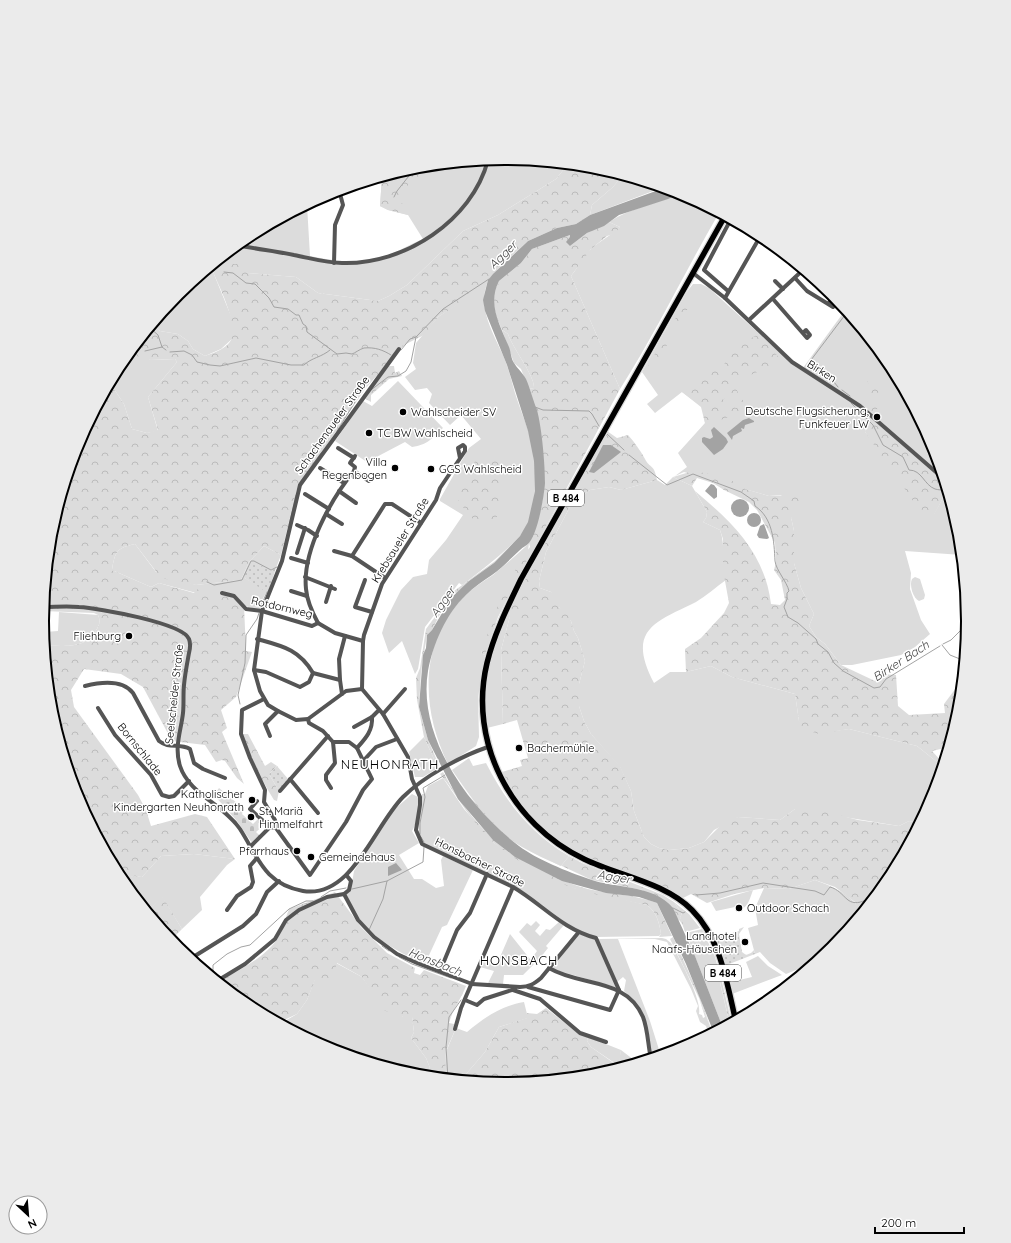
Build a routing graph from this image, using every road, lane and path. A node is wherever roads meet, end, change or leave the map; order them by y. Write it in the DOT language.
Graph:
graph roads {
  1 [pos="486,166"];
  2 [pos="341,196"];
  3 [pos="723,221"];
  4 [pos="729,223"];
  5 [pos="757,241"];
  6 [pos="246,246"];
  7 [pos="334,263"];
  8 [pos="693,273"];
  9 [pos="800,273"];
  10 [pos="795,278"];
  11 [pos="775,281"];
  12 [pos="783,289"];
  13 [pos="728,291"];
  14 [pos="725,298"];
  15 [pos="773,299"];
  16 [pos="828,304"];
  17 [pos="749,320"];
  18 [pos="803,333"];
  19 [pos="399,349"];
  20 [pos="338,448"];
  21 [pos="460,458"];
  22 [pos="320,468"];
  23 [pos="354,471"];
  24 [pos="937,473"];
  25 [pos="369,481"];
  26 [pos="344,483"];
  27 [pos="339,491"];
  28 [pos="305,494"];
  29 [pos="356,503"];
  30 [pos="329,508"];
  31 [pos="326,514"];
  32 [pos="421,523"];
  33 [pos="342,524"];
  34 [pos="297,526"];
  35 [pos="304,528"];
  36 [pos="317,536"];
  37 [pos="334,551"];
  38 [pos="297,553"];
  39 [pos="352,556"];
  40 [pos="291,558"];
  41 [pos="308,563"];
  42 [pos="305,577"];
  43 [pos="385,578"];
  44 [pos="365,580"];
  45 [pos="291,591"];
  46 [pos="222,593"];
  47 [pos="307,596"];
  48 [pos="326,602"];
  49 [pos="50,607"];
  50 [pos="262,611"];
  51 [pos="372,612"];
  52 [pos="318,623"];
  53 [pos="346,636"];
  54 [pos="257,639"];
  55 [pos="363,641"];
  56 [pos="254,670"];
  57 [pos="313,673"];
  58 [pos="340,680"];
  59 [pos="85,686"];
  60 [pos="362,688"];
  61 [pos="405,689"];
  62 [pos="342,694"];
  63 [pos="264,699"];
  64 [pos="98,708"];
  65 [pos="379,710"];
  66 [pos="278,711"];
  67 [pos="383,714"];
  68 [pos="372,718"];
  69 [pos="308,719"];
  70 [pos="354,727"];
  71 [pos="270,736"];
  72 [pos="328,736"];
  73 [pos="397,739"];
  74 [pos="333,742"];
  75 [pos="177,746"];
  76 [pos="488,747"];
  77 [pos="357,748"];
  78 [pos="364,760"];
  79 [pos="225,778"];
  80 [pos="290,780"];
  81 [pos="189,781"];
  82 [pos="416,786"];
  83 [pos="331,788"];
  84 [pos="280,791"];
  85 [pos="257,801"];
  86 [pos="318,813"];
  87 [pos="270,828"];
  88 [pos="276,828"];
  89 [pos="250,847"];
  90 [pos="256,859"];
  91 [pos="487,874"];
  92 [pos="347,876"];
  93 [pos="279,881"];
  94 [pos="513,887"];
  95 [pos="344,894"];
  96 [pos="226,910"];
  97 [pos="578,933"];
  98 [pos="195,956"];
  99 [pos="549,968"];
  100 [pos="440,972"];
  101 [pos="221,978"];
  102 [pos="472,984"];
  103 [pos="520,987"];
  104 [pos="527,987"];
  105 [pos="513,990"];
  106 [pos="619,990"];
  107 [pos="465,1000"];
  108 [pos="735,1017"];
  109 [pos="455,1029"];
  110 [pos="606,1042"];
  111 [pos="650,1055"];
  1 -- 7 [label="street"];
  2 -- 7 [label="street"];
  3 -- 8 [label="main road, B 484"];
  4 -- 13 [label="street"];
  5 -- 13 [label="street"];
  6 -- 7 [label="street"];
  8 -- 14 [label="street, Birken"];
  8 -- 76 [label="main road, B 484"];
  9 -- 10 [label="street"];
  10 -- 12 [label="street"];
  10 -- 16 [label="street"];
  11 -- 12 [label="street"];
  12 -- 15 [label="street"];
  13 -- 14 [label="street"];
  14 -- 17 [label="street, Birken"];
  15 -- 17 [label="street"];
  15 -- 18 [label="street"];
  17 -- 24 [label="street, Birken"];
  19 -- 50 [label="street, Schachenaueler Straße"];
  20 -- 23 [label="street"];
  21 -- 32 [label="street, Krebsaueler Straße"];
  22 -- 26 [label="street"];
  23 -- 25 [label="street"];
  23 -- 26 [label="street"];
  26 -- 27 [label="street"];
  27 -- 29 [label="street"];
  27 -- 30 [label="street"];
  28 -- 30 [label="street"];
  30 -- 31 [label="street"];
  31 -- 33 [label="street"];
  31 -- 36 [label="street"];
  32 -- 39 [label="street"];
  32 -- 43 [label="street, Krebsaueler Straße"];
  34 -- 35 [label="street"];
  35 -- 36 [label="street"];
  35 -- 38 [label="street"];
  36 -- 41 [label="street"];
  37 -- 39 [label="street"];
  39 -- 43 [label="street"];
  40 -- 41 [label="street"];
  41 -- 42 [label="street"];
  42 -- 47 [label="street"];
  42 -- 48 [label="street"];
  43 -- 51 [label="street, Krebsaueler Straße"];
  44 -- 51 [label="street, Krebsaueler Straße"];
  45 -- 47 [label="street"];
  46 -- 50 [label="street, Rotdornweg"];
  47 -- 52 [label="street"];
  49 -- 75 [label="street, Seelscheider Straße"];
  50 -- 52 [label="street, Rotdornweg"];
  50 -- 54 [label="street, Schachenaueler Straße"];
  51 -- 55 [label="street, Krebsaueler Straße"];
  52 -- 53 [label="street, Rotdornweg"];
  53 -- 55 [label="street, Rotdornweg"];
  53 -- 58 [label="street"];
  54 -- 56 [label="street, Schachenaueler Straße"];
  54 -- 57 [label="street"];
  55 -- 60 [label="street, Krebsaueler Straße"];
  56 -- 57 [label="street"];
  56 -- 63 [label="street, Schachenaueler Straße"];
  57 -- 58 [label="street"];
  58 -- 62 [label="street"];
  59 -- 75 [label="street, Bornschlade"];
  60 -- 62 [label="street"];
  60 -- 65 [label="street"];
  61 -- 67 [label="street"];
  62 -- 69 [label="street"];
  63 -- 66 [label="street"];
  63 -- 88 [label="street"];
  64 -- 81 [label="street, Bornschlade"];
  65 -- 67 [label="street"];
  65 -- 68 [label="street"];
  66 -- 69 [label="street"];
  66 -- 71 [label="street"];
  67 -- 73 [label="street"];
  68 -- 70 [label="street"];
  68 -- 77 [label="street"];
  69 -- 72 [label="street"];
  72 -- 74 [label="street"];
  72 -- 80 [label="street"];
  73 -- 78 [label="street"];
  73 -- 82 [label="street"];
  74 -- 77 [label="street"];
  74 -- 83 [label="street"];
  75 -- 79 [label="street, Bornschlade"];
  75 -- 81 [label="street, Seelscheider Straße"];
  76 -- 82 [label="street, Seelscheider Straße"];
  76 -- 108 [label="main road, B 484"];
  77 -- 78 [label="street"];
  78 -- 88 [label="street"];
  80 -- 84 [label="street"];
  80 -- 86 [label="street"];
  81 -- 89 [label="street, Seelscheider Straße"];
  82 -- 91 [label="street, Honsbacher Straße"];
  82 -- 92 [label="street, Seelscheider Straße"];
  85 -- 87 [label="street"];
  87 -- 88 [label="street"];
  87 -- 89 [label="street"];
  89 -- 90 [label="street, Seelscheider Straße"];
  90 -- 93 [label="street, Seelscheider Straße"];
  90 -- 96 [label="street"];
  91 -- 94 [label="street, Honsbacher Straße"];
  91 -- 100 [label="street"];
  92 -- 93 [label="street, Seelscheider Straße"];
  92 -- 95 [label="street"];
  93 -- 98 [label="street"];
  94 -- 97 [label="street, Honsbacher Straße"];
  94 -- 102 [label="street"];
  95 -- 100 [label="street"];
  95 -- 101 [label="street"];
  97 -- 99 [label="street"];
  97 -- 106 [label="street, Honsbacher Straße"];
  99 -- 104 [label="street"];
  99 -- 106 [label="street"];
  100 -- 102 [label="street"];
  102 -- 103 [label="street"];
  102 -- 107 [label="street"];
  103 -- 104 [label="street"];
  103 -- 105 [label="street"];
  104 -- 106 [label="street"];
  105 -- 107 [label="street"];
  105 -- 110 [label="street"];
  106 -- 111 [label="street"];
  107 -- 109 [label="street"];
}
